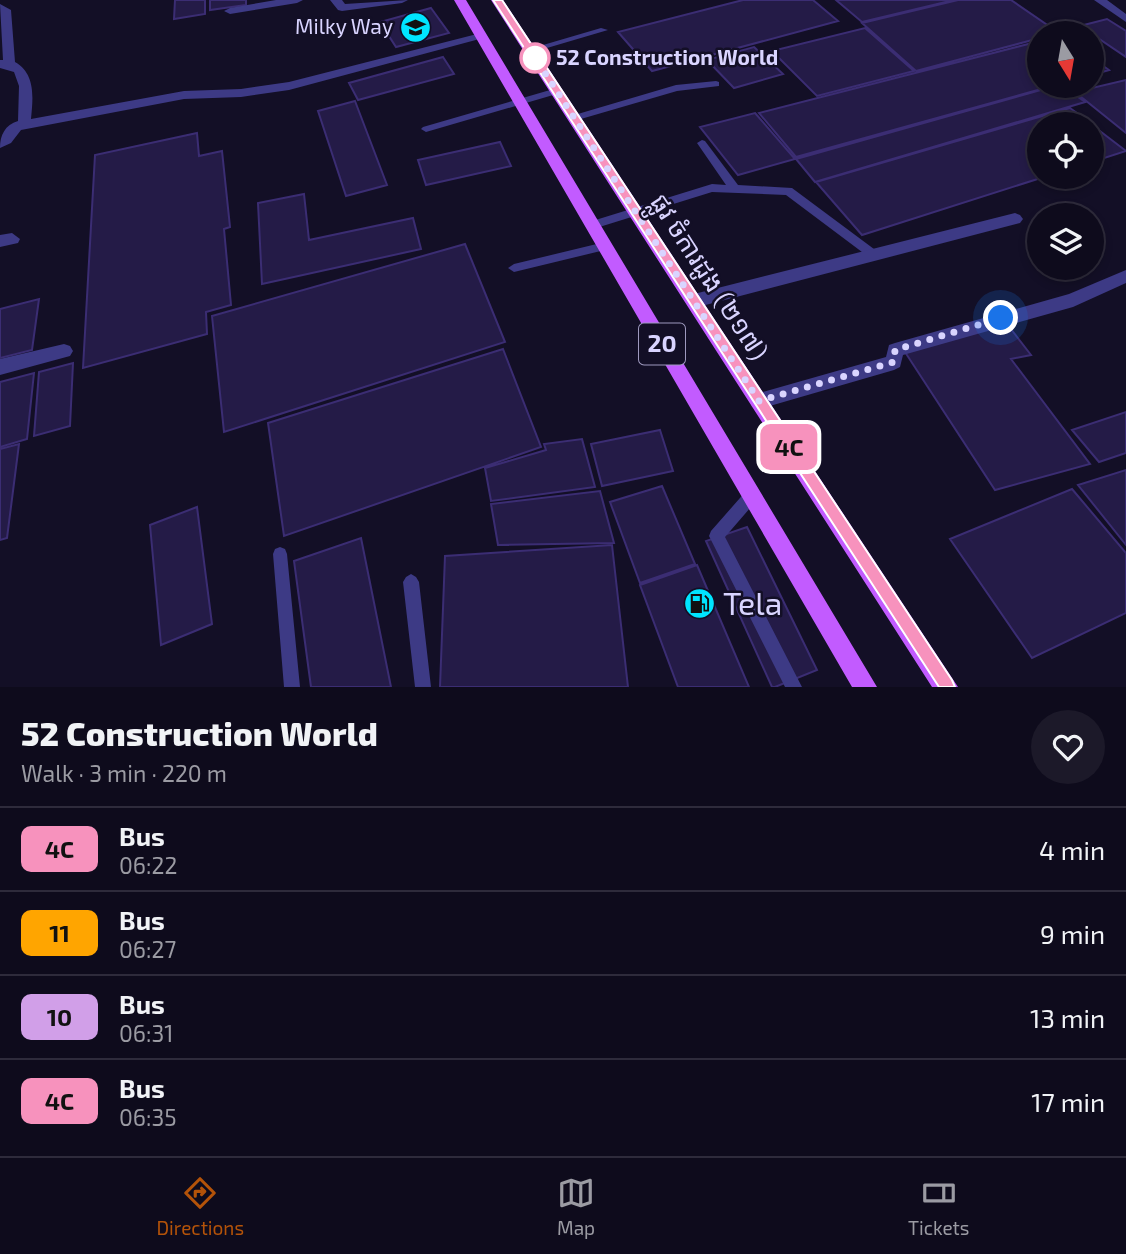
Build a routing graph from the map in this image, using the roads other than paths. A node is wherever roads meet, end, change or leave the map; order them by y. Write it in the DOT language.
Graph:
graph roads {
  1 [pos="297,0"];
  2 [pos="336,0"];
  3 [pos="402,0"];
  4 [pos="460,0"];
  5 [pos="497,0"];
  6 [pos="1100,0"];
  7 [pos="1126,5"];
  8 [pos="0,7"];
  9 [pos="1112,8"];
  10 [pos="230,11"];
  11 [pos="1126,19"];
  12 [pos="604,30"];
  13 [pos="481,37"];
  14 [pos="530,50"];
  15 [pos="4,64"];
  16 [pos="716,84"];
  17 [pos="557,91"];
  18 [pos="520,102"];
  19 [pos="574,118"];
  20 [pos="24,125"];
  21 [pos="426,129"];
  22 [pos="0,143"];
  23 [pos="702,143"];
  24 [pos="734,188"];
  25 [pos="635,212"];
  26 [pos="1015,219"];
  27 [pos="593,225"];
  28 [pos="605,246"];
  29 [pos="874,255"];
  30 [pos="514,268"];
  31 [pos="1126,276"];
  32 [pos="694,301"];
  33 [pos="64,351"];
  34 [pos="0,367"];
  35 [pos="759,401"];
  36 [pos="752,495"];
  37 [pos="280,554"];
  38 [pos="411,582"];
  39 [pos="292,687"];
  40 [pos="423,687"];
  41 [pos="794,687"];
  42 [pos="865,687"];
  43 [pos="946,687"];
  1 -- 10 [label="street"];
  2 -- 3 [label="street"];
  4 -- 13 [label="main road, 20"];
  5 -- 14 [label="main road, ផ្លូវ ចំការដូង (២១៧) / 20"];
  6 -- 9 [label="street"];
  7 -- 9 [label="street"];
  8 -- 15 [label="street"];
  9 -- 11 [label="street"];
  12 -- 14 [label="lane"];
  13 -- 18 [label="main road, 20"];
  13 -- 20 [label="street"];
  14 -- 17 [label="main road, ផ្លូវ ចំការដូង (២១៧) / 20"];
  15 -- 20 [label="street"];
  16 -- 19 [label="lane"];
  17 -- 18 [label="lane"];
  17 -- 19 [label="main road, ផ្លូវ ចំការដូង (២១៧) / 20"];
  18 -- 21 [label="lane"];
  18 -- 27 [label="main road, 20"];
  19 -- 25 [label="main road, ផ្លូវ ចំការដូង (២១៧) / 20"];
  20 -- 22 [label="street"];
  23 -- 24 [label="lane"];
  24 -- 25 [label="lane"];
  24 -- 29 [label="lane"];
  25 -- 27 [label="lane"];
  25 -- 32 [label="main road, ផ្លូវ ចំការដូង (២១៧) / 20"];
  26 -- 29 [label="street"];
  27 -- 28 [label="main road, 20"];
  28 -- 30 [label="lane"];
  28 -- 36 [label="main road, 20"];
  29 -- 32 [label="street"];
  31 -- 35 [label="street"];
  32 -- 35 [label="main road, ផ្លូវ ចំការដូង (២១៧) / 20"];
  33 -- 34 [label="street"];
  35 -- 43 [label="main road, ផ្លូវ ចំការដូង (២១៧) / 20"];
  36 -- 41 [label="lane"];
  36 -- 42 [label="main road, 20"];
  37 -- 39 [label="lane"];
  38 -- 40 [label="lane"];
}
